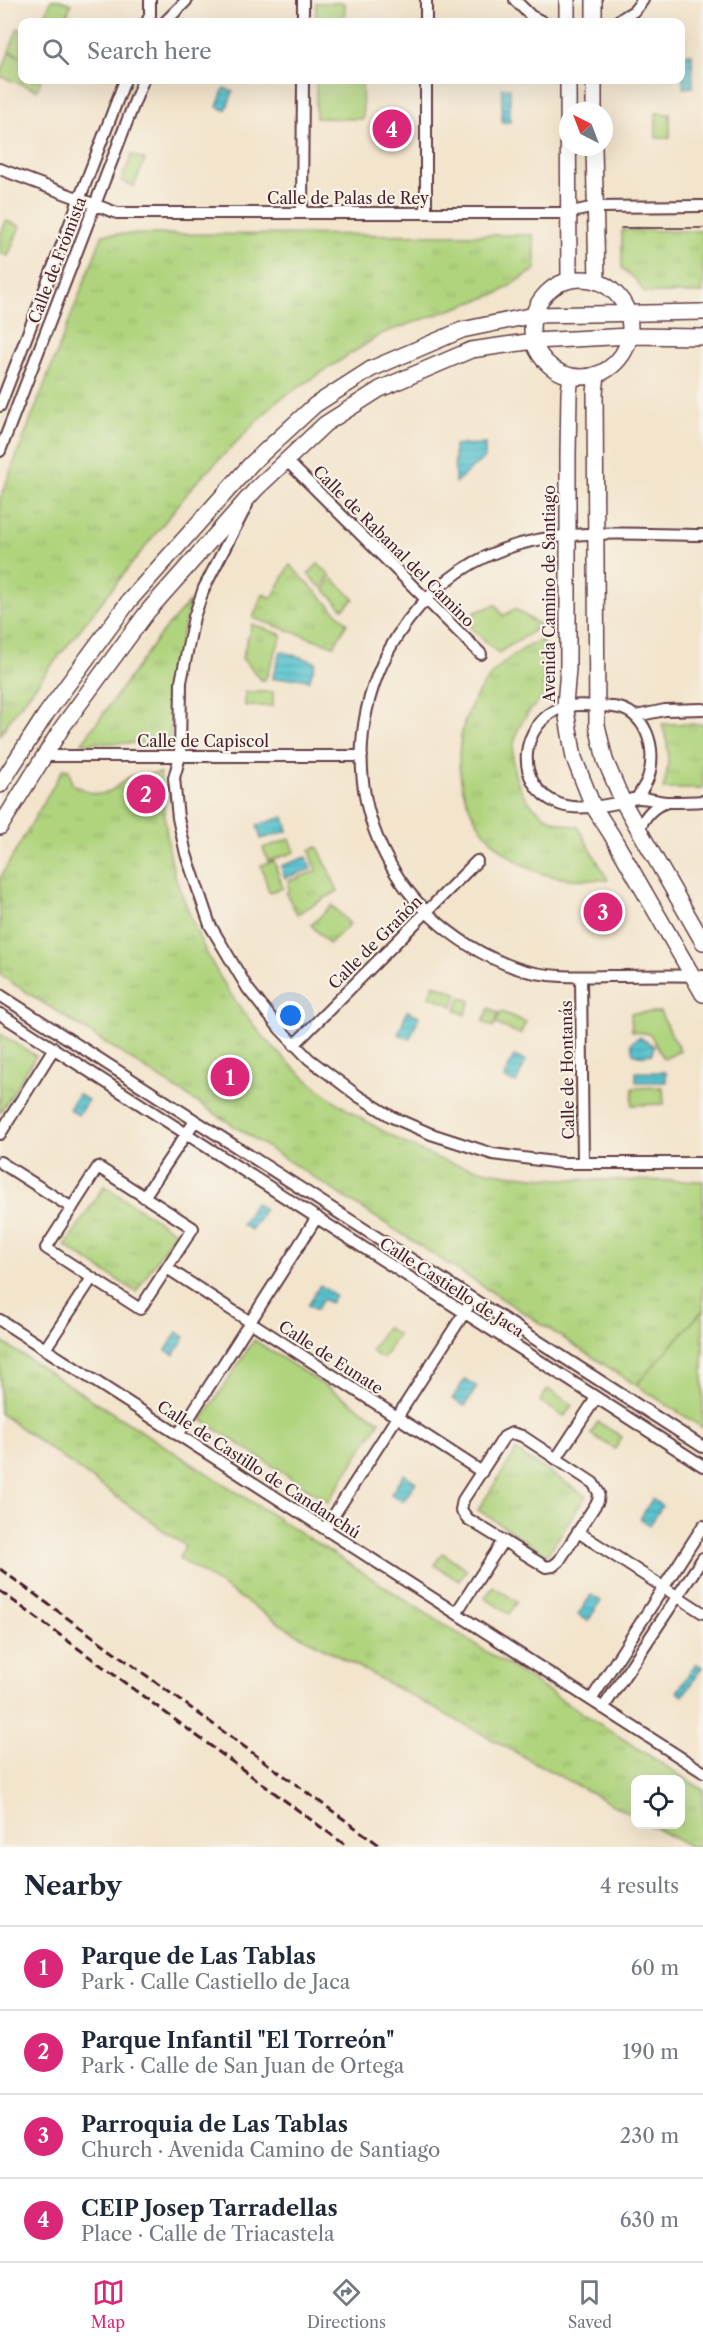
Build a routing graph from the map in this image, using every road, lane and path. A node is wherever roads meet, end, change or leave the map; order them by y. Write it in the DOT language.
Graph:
graph roads {
  1 [pos="150,0"];
  2 [pos="170,0"];
  3 [pos="187,0"];
  4 [pos="303,0"];
  5 [pos="426,0"];
  6 [pos="515,0"];
  7 [pos="567,0"];
  8 [pos="594,0"];
  9 [pos="643,0"];
  10 [pos="149,18"];
  11 [pos="169,18"];
  12 [pos="303,18"];
  13 [pos="426,18"];
  14 [pos="535,18"];
  15 [pos="567,18"];
  16 [pos="594,18"];
  17 [pos="623,18"];
  18 [pos="124,84"];
  19 [pos="140,84"];
  20 [pos="303,84"];
  21 [pos="426,84"];
  22 [pos="568,84"];
  23 [pos="594,84"];
  24 [pos="594,102"];
  25 [pos="594,156"];
  26 [pos="0,169"];
  27 [pos="80,200"];
  28 [pos="94,206"];
  29 [pos="703,206"];
  30 [pos="595,207"];
  31 [pos="302,213"];
  32 [pos="426,213"];
  33 [pos="567,213"];
  34 [pos="569,280"];
  35 [pos="597,280"];
  36 [pos="628,312"];
  37 [pos="703,312"];
  38 [pos="534,315"];
  39 [pos="630,336"];
  40 [pos="703,338"];
  41 [pos="534,341"];
  42 [pos="597,374"];
  43 [pos="571,376"];
  44 [pos="4,381"];
  45 [pos="0,406"];
  46 [pos="0,451"];
  47 [pos="286,459"];
  48 [pos="256,489"];
  49 [pos="594,534"];
  50 [pos="703,535"];
  51 [pos="568,536"];
  52 [pos="426,600"];
  53 [pos="481,654"];
  54 [pos="566,705"];
  55 [pos="597,706"];
  56 [pos="703,709"];
  57 [pos="636,716"];
  58 [pos="43,756"];
  59 [pos="180,756"];
  60 [pos="362,756"];
  61 [pos="0,785"];
  62 [pos="630,800"];
  63 [pos="703,801"];
  64 [pos="668,802"];
  65 [pos="593,806"];
  66 [pos="0,827"];
  67 [pos="639,829"];
  68 [pos="477,861"];
  69 [pos="426,912"];
  70 [pos="703,942"];
  71 [pos="697,976"];
  72 [pos="581,977"];
  73 [pos="703,994"];
  74 [pos="0,995"];
  75 [pos="0,1014"];
  76 [pos="294,1045"];
  77 [pos="54,1048"];
  78 [pos="195,1121"];
  79 [pos="0,1134"];
  80 [pos="185,1134"];
  81 [pos="0,1162"];
  82 [pos="583,1164"];
  83 [pos="703,1164"];
  84 [pos="144,1197"];
  85 [pos="72,1208"];
  86 [pos="317,1218"];
  87 [pos="167,1268"];
  88 [pos="92,1278"];
  89 [pos="473,1300"];
  90 [pos="465,1312"];
  91 [pos="0,1320"];
  92 [pos="249,1322"];
  93 [pos="45,1349"];
  94 [pos="596,1398"];
  95 [pos="397,1417"];
  96 [pos="178,1435"];
  97 [pos="703,1447"];
  98 [pos="556,1459"];
  99 [pos="703,1466"];
  100 [pos="482,1472"];
  101 [pos="703,1526"];
  102 [pos="325,1529"];
  103 [pos="578,1532"];
  104 [pos="503,1541"];
  105 [pos="703,1558"];
  106 [pos="662,1588"];
  107 [pos="678,1597"];
  108 [pos="456,1613"];
  109 [pos="703,1613"];
  110 [pos="591,1700"];
  111 [pos="603,1708"];
  112 [pos="703,1772"];
  1 -- 10 [label="street"];
  2 -- 3 [label="street"];
  3 -- 11 [label="street"];
  4 -- 12 [label="street"];
  5 -- 13 [label="street"];
  6 -- 14 [label="street"];
  7 -- 15 [label="street"];
  8 -- 16 [label="street"];
  9 -- 17 [label="street"];
  18 -- 27 [label="street, Calle de Frómista"];
  19 -- 28 [label="street, Calle de Frómista"];
  20 -- 31 [label="street"];
  21 -- 32 [label="street"];
  22 -- 33 [label="street"];
  23 -- 24 [label="street"];
  25 -- 30 [label="street"];
  26 -- 27 [label="street, Calle de Palas de Rey"];
  27 -- 28 [label="street, Calle de Palas de Rey"];
  27 -- 44 [label="street, Calle de Frómista"];
  28 -- 31 [label="street, Calle de Palas de Rey"];
  28 -- 46 [label="street, Calle de Frómista"];
  29 -- 30 [label="street, Calle de Palas de Rey"];
  30 -- 33 [label="street, Calle de Palas de Rey"];
  30 -- 35 [label="street"];
  31 -- 32 [label="street, Calle de Palas de Rey"];
  32 -- 33 [label="street, Calle de Palas de Rey"];
  33 -- 34 [label="street"];
  34 -- 35 [label="street"];
  34 -- 38 [label="street"];
  35 -- 36 [label="street"];
  36 -- 37 [label="street"];
  36 -- 38 [label="street"];
  36 -- 39 [label="street"];
  38 -- 41 [label="street"];
  38 -- 61 [label="street"];
  39 -- 40 [label="street"];
  39 -- 41 [label="street"];
  39 -- 42 [label="street"];
  41 -- 43 [label="street"];
  41 -- 47 [label="street"];
  42 -- 43 [label="street"];
  42 -- 49 [label="street"];
  43 -- 51 [label="street, Avenida Camino de Santiago"];
  44 -- 45 [label="street, Calle de Frómista"];
  47 -- 48 [label="street"];
  47 -- 52 [label="street, Calle de Rabanal del Camino"];
  48 -- 58 [label="street"];
  48 -- 59 [label="street"];
  49 -- 50 [label="street"];
  49 -- 51 [label="street"];
  49 -- 55 [label="street"];
  51 -- 52 [label="street"];
  51 -- 54 [label="street, Avenida Camino de Santiago"];
  52 -- 53 [label="street, Calle de Rabanal del Camino"];
  52 -- 60 [label="street"];
  54 -- 55 [label="street"];
  54 -- 65 [label="street, Avenida Camino de Santiago"];
  54 -- 65 [label="street"];
  55 -- 57 [label="street"];
  55 -- 62 [label="street"];
  56 -- 57 [label="street"];
  57 -- 62 [label="street"];
  58 -- 59 [label="street, Calle de Capiscol"];
  58 -- 66 [label="street"];
  59 -- 60 [label="street, Calle de Capiscol"];
  59 -- 76 [label="street"];
  60 -- 69 [label="street"];
  62 -- 64 [label="street"];
  62 -- 65 [label="street"];
  62 -- 67 [label="street"];
  63 -- 64 [label="street"];
  64 -- 67 [label="street"];
  65 -- 71 [label="street, Avenida Camino de Santiago"];
  67 -- 70 [label="street"];
  68 -- 69 [label="street, Calle de Grañón"];
  69 -- 72 [label="street"];
  69 -- 76 [label="street, Calle de Grañón"];
  71 -- 72 [label="street"];
  71 -- 73 [label="street, Avenida Camino de Santiago"];
  72 -- 82 [label="street, Calle de Hontanás"];
  74 -- 78 [label="street, Calle Castiello de Jaca"];
  75 -- 77 [label="street, Calle Castiello de Jaca"];
  76 -- 82 [label="street"];
  77 -- 79 [label="street"];
  77 -- 80 [label="street, Calle Castiello de Jaca"];
  78 -- 80 [label="street"];
  78 -- 89 [label="street, Calle Castiello de Jaca"];
  80 -- 84 [label="street"];
  80 -- 86 [label="street, Calle Castiello de Jaca"];
  81 -- 85 [label="street"];
  82 -- 83 [label="street"];
  84 -- 85 [label="street"];
  84 -- 87 [label="street"];
  85 -- 88 [label="street"];
  86 -- 90 [label="street, Calle Castiello de Jaca"];
  86 -- 92 [label="street"];
  87 -- 88 [label="street"];
  87 -- 92 [label="street, Calle de Eunate"];
  88 -- 93 [label="street"];
  89 -- 90 [label="street"];
  89 -- 97 [label="street, Calle Castiello de Jaca"];
  90 -- 94 [label="street, Calle Castiello de Jaca"];
  90 -- 95 [label="street"];
  91 -- 93 [label="street, Calle de Castillo de Candanchú"];
  92 -- 95 [label="street, Calle de Eunate"];
  92 -- 96 [label="street"];
  93 -- 96 [label="street, Calle de Castillo de Candanchú"];
  94 -- 98 [label="street"];
  94 -- 99 [label="street, Calle Castiello de Jaca"];
  95 -- 100 [label="street, Calle de Eunate"];
  95 -- 102 [label="street"];
  96 -- 102 [label="street, Calle de Castillo de Candanchú"];
  98 -- 100 [label="street"];
  98 -- 103 [label="street"];
  100 -- 104 [label="street"];
  101 -- 106 [label="street"];
  102 -- 108 [label="street, Calle de Castillo de Candanchú"];
  103 -- 104 [label="street"];
  103 -- 106 [label="street"];
  104 -- 108 [label="street"];
  105 -- 107 [label="street"];
  106 -- 107 [label="street"];
  106 -- 110 [label="street"];
  107 -- 109 [label="street"];
  107 -- 111 [label="street"];
  108 -- 110 [label="street, Calle de Castillo de Candanchú"];
  110 -- 111 [label="street, Calle de Castillo de Candanchú"];
  111 -- 112 [label="street, Calle de Castillo de Candanchú"];
}
